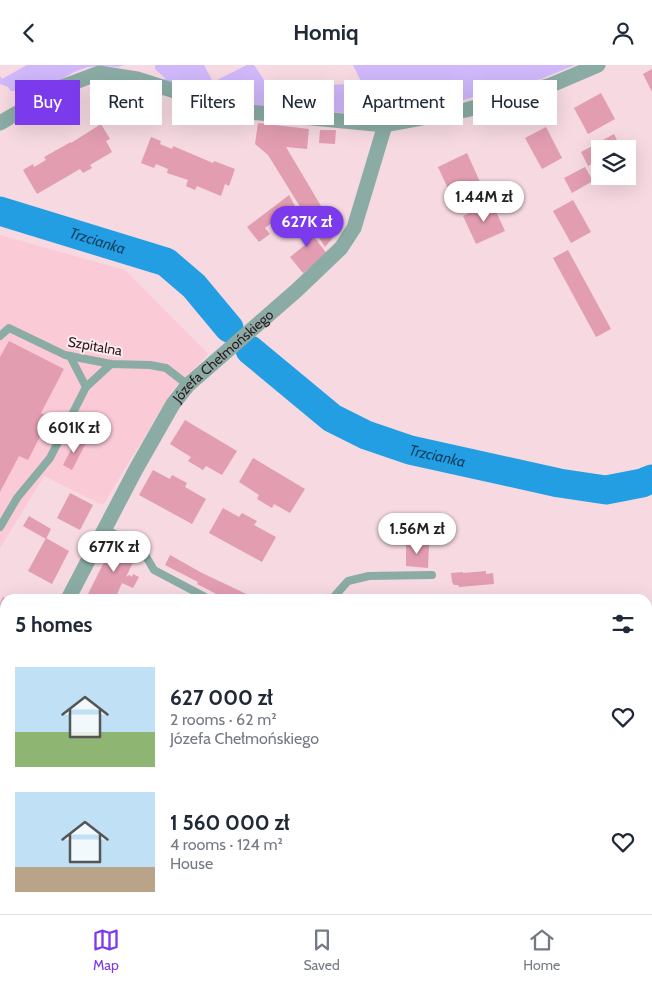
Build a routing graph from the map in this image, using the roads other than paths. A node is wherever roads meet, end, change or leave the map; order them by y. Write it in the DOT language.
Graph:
graph roads {
  1 [pos="598,65"];
  2 [pos="138,72"];
  3 [pos="463,110"];
  4 [pos="344,121"];
  5 [pos="0,123"];
  6 [pos="385,125"];
  7 [pos="0,336"];
  8 [pos="70,356"];
  9 [pos="112,364"];
  10 [pos="188,385"];
  11 [pos="86,387"];
  12 [pos="0,527"];
  13 [pos="105,529"];
  14 [pos="432,575"];
  15 [pos="71,594"];
  16 [pos="199,594"];
  17 [pos="336,594"];
  1 -- 3 [label="street"];
  2 -- 4 [label="street"];
  2 -- 5 [label="street"];
  6 -- 10 [label="street, Józefa Chełmońskiego"];
  7 -- 8 [label="lane, Szpitalna"];
  8 -- 9 [label="lane, Szpitalna"];
  8 -- 11 [label="lane"];
  9 -- 10 [label="lane, Szpitalna"];
  9 -- 11 [label="lane"];
  10 -- 13 [label="street, Józefa Chełmońskiego"];
  11 -- 12 [label="lane"];
  13 -- 15 [label="street, Józefa Chełmońskiego"];
  13 -- 16 [label="lane"];
  14 -- 17 [label="lane"];
}
